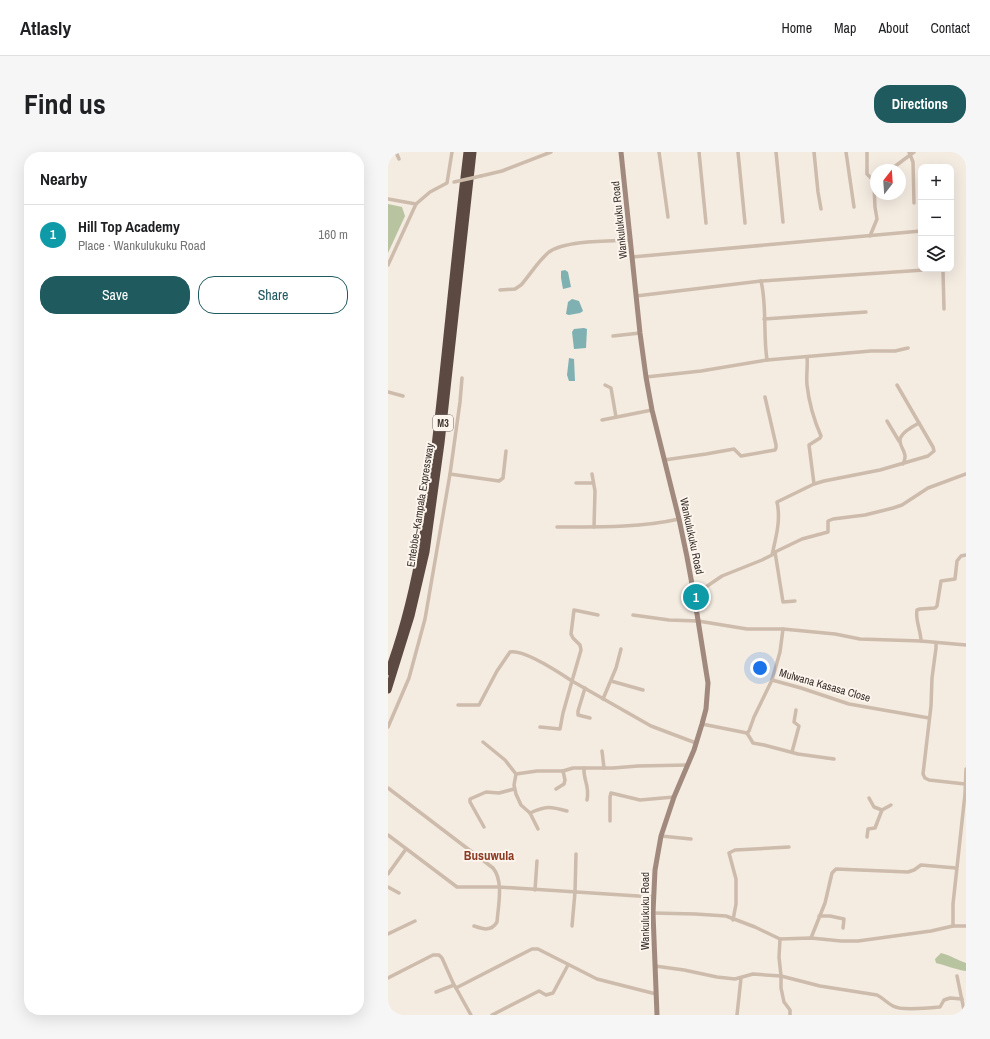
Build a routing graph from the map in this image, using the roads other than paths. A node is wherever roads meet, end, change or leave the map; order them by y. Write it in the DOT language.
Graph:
graph roads {
  1 [pos="396,152"];
  2 [pos="452,152"];
  3 [pos="467,152"];
  4 [pos="473,152"];
  5 [pos="550,152"];
  6 [pos="621,152"];
  7 [pos="659,152"];
  8 [pos="699,152"];
  9 [pos="738,152"];
  10 [pos="776,152"];
  11 [pos="814,152"];
  12 [pos="846,152"];
  13 [pos="867,152"];
  14 [pos="914,152"];
  15 [pos="910,154"];
  16 [pos="399,159"];
  17 [pos="898,164"];
  18 [pos="870,176"];
  19 [pos="447,183"];
  20 [pos="388,199"];
  21 [pos="874,200"];
  22 [pos="914,203"];
  23 [pos="416,204"];
  24 [pos="854,207"];
  25 [pos="822,209"];
  26 [pos="668,217"];
  27 [pos="783,222"];
  28 [pos="706,223"];
  29 [pos="745,223"];
  30 [pos="918,232"];
  31 [pos="870,236"];
  32 [pos="631,240"];
  33 [pos="632,257"];
  34 [pos="388,265"];
  35 [pos="918,270"];
  36 [pos="943,272"];
  37 [pos="761,281"];
  38 [pos="500,290"];
  39 [pos="636,296"];
  40 [pos="944,309"];
  41 [pos="866,312"];
  42 [pos="764,319"];
  43 [pos="640,333"];
  44 [pos="613,336"];
  45 [pos="908,348"];
  46 [pos="807,356"];
  47 [pos="767,360"];
  48 [pos="646,377"];
  49 [pos="462,378"];
  50 [pos="605,385"];
  51 [pos="897,385"];
  52 [pos="388,392"];
  53 [pos="403,396"];
  54 [pos="765,397"];
  55 [pos="652,410"];
  56 [pos="616,417"];
  57 [pos="602,420"];
  58 [pos="887,421"];
  59 [pos="918,424"];
  60 [pos="899,442"];
  61 [pos="506,452"];
  62 [pos="664,460"];
  63 [pos="903,464"];
  64 [pos="450,474"];
  65 [pos="592,474"];
  66 [pos="966,474"];
  67 [pos="576,483"];
  68 [pos="594,483"];
  69 [pos="814,484"];
  70 [pos="679,519"];
  71 [pos="557,527"];
  72 [pos="594,527"];
  73 [pos="773,553"];
  74 [pos="966,555"];
  75 [pos="694,595"];
  76 [pos="794,600"];
  77 [pos="598,615"];
  78 [pos="633,615"];
  79 [pos="698,621"];
  80 [pos="783,629"];
  81 [pos="921,641"];
  82 [pos="936,643"];
  83 [pos="966,645"];
  84 [pos="621,648"];
  85 [pos="388,672"];
  86 [pos="772,680"];
  87 [pos="572,681"];
  88 [pos="612,681"];
  89 [pos="585,688"];
  90 [pos="388,690"];
  91 [pos="643,690"];
  92 [pos="603,699"];
  93 [pos="458,705"];
  94 [pos="796,710"];
  95 [pos="590,718"];
  96 [pos="929,718"];
  97 [pos="702,724"];
  98 [pos="540,726"];
  99 [pos="388,727"];
  100 [pos="747,734"];
  101 [pos="483,742"];
  102 [pos="696,743"];
  103 [pos="602,750"];
  104 [pos="792,752"];
  105 [pos="834,759"];
  106 [pos="688,765"];
  107 [pos="584,768"];
  108 [pos="604,768"];
  109 [pos="966,768"];
  110 [pos="563,771"];
  111 [pos="516,774"];
  112 [pos="964,784"];
  113 [pos="388,788"];
  114 [pos="514,789"];
  115 [pos="556,789"];
  116 [pos="965,794"];
  117 [pos="674,796"];
  118 [pos="869,798"];
  119 [pos="587,800"];
  120 [pos="891,805"];
  121 [pos="567,810"];
  122 [pos="882,810"];
  123 [pos="530,813"];
  124 [pos="610,821"];
  125 [pos="484,827"];
  126 [pos="538,829"];
  127 [pos="388,835"];
  128 [pos="661,836"];
  129 [pos="866,837"];
  130 [pos="691,839"];
  131 [pos="788,847"];
  132 [pos="406,849"];
  133 [pos="576,854"];
  134 [pos="537,861"];
  135 [pos="956,868"];
  136 [pos="388,874"];
  137 [pos="388,886"];
  138 [pos="499,887"];
  139 [pos="535,890"];
  140 [pos="575,892"];
  141 [pos="399,893"];
  142 [pos="653,897"];
  143 [pos="653,913"];
  144 [pos="820,916"];
  145 [pos="733,920"];
  146 [pos="415,921"];
  147 [pos="474,926"];
  148 [pos="572,926"];
  149 [pos="952,926"];
  150 [pos="966,926"];
  151 [pos="843,928"];
  152 [pos="388,934"];
  153 [pos="811,938"];
  154 [pos="780,939"];
  155 [pos="568,965"];
  156 [pos="655,966"];
  157 [pos="781,976"];
  158 [pos="957,976"];
  159 [pos="388,978"];
  160 [pos="741,978"];
  161 [pos="455,986"];
  162 [pos="436,992"];
  163 [pos="656,994"];
  164 [pos="962,999"];
  165 [pos="471,1015"];
  166 [pos="492,1015"];
  167 [pos="657,1015"];
  168 [pos="737,1015"];
  169 [pos="790,1015"];
  170 [pos="965,1015"];
  1 -- 16 [label="street"];
  2 -- 19 [label="street"];
  3 -- 85 [label="highway, Entebbe–Kampala Expressway / M3"];
  4 -- 90 [label="highway, Entebbe–Kampala Expressway / M3"];
  5 -- 19 [label="street, bridge"];
  6 -- 32 [label="main road, Wankulukuku Road"];
  7 -- 26 [label="street"];
  8 -- 28 [label="street"];
  9 -- 29 [label="street"];
  10 -- 27 [label="street"];
  11 -- 25 [label="street"];
  12 -- 24 [label="street"];
  13 -- 18 [label="street"];
  14 -- 15 [label="street"];
  15 -- 17 [label="street"];
  15 -- 22 [label="street"];
  19 -- 23 [label="street"];
  20 -- 23 [label="street"];
  21 -- 31 [label="street"];
  23 -- 34 [label="street"];
  30 -- 31 [label="street"];
  31 -- 33 [label="street"];
  32 -- 33 [label="main road, Wankulukuku Road"];
  32 -- 38 [label="street"];
  33 -- 39 [label="main road, Wankulukuku Road"];
  35 -- 37 [label="street"];
  36 -- 40 [label="street"];
  37 -- 39 [label="street"];
  37 -- 42 [label="street"];
  39 -- 43 [label="main road, Wankulukuku Road"];
  41 -- 42 [label="street"];
  42 -- 47 [label="street"];
  43 -- 44 [label="street"];
  43 -- 48 [label="main road, Wankulukuku Road"];
  45 -- 46 [label="street"];
  46 -- 47 [label="street"];
  46 -- 69 [label="street"];
  47 -- 48 [label="street"];
  48 -- 55 [label="main road, Wankulukuku Road"];
  49 -- 64 [label="street"];
  50 -- 56 [label="street"];
  51 -- 59 [label="street"];
  52 -- 53 [label="street"];
  54 -- 62 [label="street"];
  55 -- 56 [label="street"];
  55 -- 62 [label="main road, Wankulukuku Road"];
  56 -- 57 [label="street"];
  58 -- 60 [label="street"];
  59 -- 60 [label="street"];
  59 -- 63 [label="street"];
  60 -- 63 [label="street"];
  61 -- 64 [label="street"];
  62 -- 70 [label="main road, Wankulukuku Road"];
  63 -- 69 [label="street"];
  64 -- 99 [label="street"];
  65 -- 68 [label="street"];
  66 -- 73 [label="street"];
  67 -- 68 [label="street"];
  68 -- 72 [label="street"];
  69 -- 73 [label="street"];
  70 -- 72 [label="street"];
  70 -- 75 [label="main road, Wankulukuku Road"];
  71 -- 72 [label="street"];
  73 -- 75 [label="street"];
  73 -- 76 [label="street"];
  74 -- 81 [label="street"];
  75 -- 79 [label="main road, Wankulukuku Road"];
  77 -- 87 [label="street"];
  78 -- 79 [label="street"];
  79 -- 80 [label="street"];
  79 -- 97 [label="main road, Wankulukuku Road"];
  80 -- 81 [label="street"];
  80 -- 86 [label="street"];
  81 -- 82 [label="street"];
  82 -- 83 [label="street"];
  82 -- 96 [label="street"];
  84 -- 88 [label="street"];
  86 -- 96 [label="street, Mulwana Kasasa Close"];
  86 -- 100 [label="street, Mulwana Kasasa Close"];
  87 -- 89 [label="street"];
  87 -- 93 [label="street"];
  87 -- 98 [label="street"];
  88 -- 91 [label="street"];
  88 -- 92 [label="street"];
  89 -- 92 [label="street"];
  89 -- 95 [label="street"];
  92 -- 102 [label="street"];
  94 -- 104 [label="street"];
  96 -- 112 [label="street"];
  97 -- 100 [label="street"];
  97 -- 102 [label="main road, Wankulukuku Road"];
  100 -- 104 [label="street"];
  101 -- 111 [label="street"];
  102 -- 106 [label="main road, Wankulukuku Road"];
  103 -- 108 [label="street"];
  104 -- 105 [label="street"];
  106 -- 108 [label="street"];
  106 -- 117 [label="main road, Wankulukuku Road"];
  107 -- 108 [label="street"];
  107 -- 110 [label="street"];
  107 -- 119 [label="street"];
  109 -- 112 [label="street"];
  110 -- 111 [label="street"];
  110 -- 115 [label="street"];
  111 -- 114 [label="street"];
  112 -- 116 [label="street"];
  113 -- 138 [label="street"];
  114 -- 123 [label="street"];
  114 -- 125 [label="street"];
  116 -- 135 [label="street"];
  117 -- 124 [label="street"];
  117 -- 128 [label="main road, Wankulukuku Road"];
  118 -- 122 [label="street"];
  120 -- 122 [label="street"];
  121 -- 123 [label="street"];
  122 -- 129 [label="street"];
  123 -- 126 [label="street"];
  127 -- 132 [label="street"];
  128 -- 130 [label="street"];
  128 -- 142 [label="main road, Wankulukuku Road"];
  131 -- 145 [label="street"];
  132 -- 136 [label="street"];
  132 -- 138 [label="street"];
  133 -- 140 [label="street"];
  134 -- 139 [label="street"];
  135 -- 144 [label="street"];
  135 -- 149 [label="street"];
  137 -- 141 [label="street"];
  138 -- 139 [label="street"];
  138 -- 147 [label="street"];
  139 -- 140 [label="street"];
  140 -- 142 [label="street"];
  140 -- 148 [label="street"];
  142 -- 143 [label="main road, Wankulukuku Road"];
  143 -- 145 [label="street"];
  143 -- 156 [label="main road, Wankulukuku Road"];
  144 -- 151 [label="street"];
  144 -- 153 [label="street"];
  145 -- 154 [label="street"];
  146 -- 152 [label="street"];
  149 -- 150 [label="street"];
  149 -- 153 [label="street"];
  153 -- 154 [label="street"];
  154 -- 157 [label="street"];
  155 -- 161 [label="street"];
  155 -- 163 [label="street"];
  155 -- 166 [label="street"];
  156 -- 160 [label="street"];
  156 -- 163 [label="main road, Wankulukuku Road"];
  157 -- 160 [label="street"];
  157 -- 164 [label="street"];
  157 -- 169 [label="street"];
  158 -- 164 [label="street"];
  159 -- 161 [label="street"];
  160 -- 168 [label="street"];
  161 -- 162 [label="street"];
  161 -- 165 [label="street"];
  163 -- 167 [label="main road, Wankulukuku Road"];
  164 -- 170 [label="street"];
}
